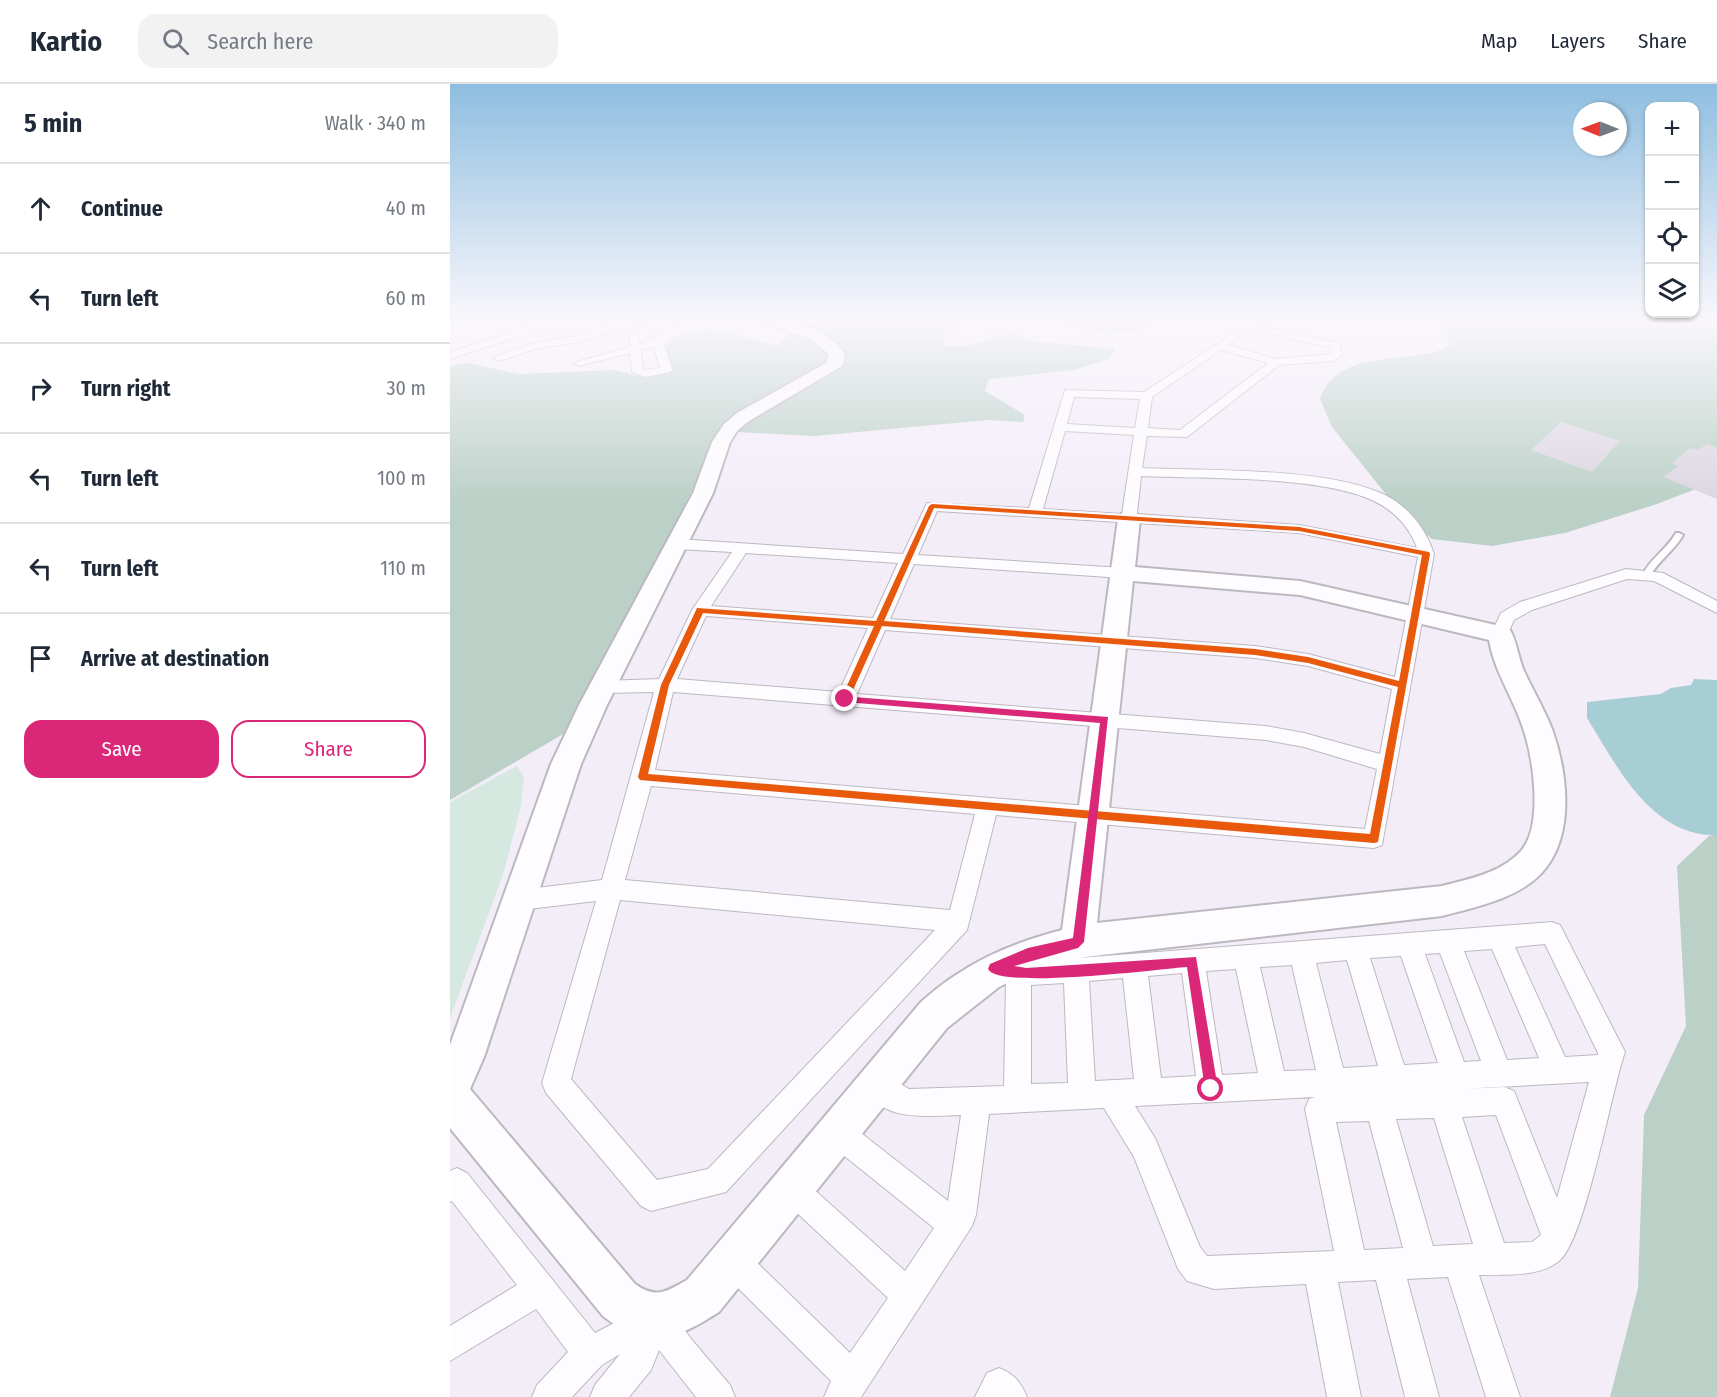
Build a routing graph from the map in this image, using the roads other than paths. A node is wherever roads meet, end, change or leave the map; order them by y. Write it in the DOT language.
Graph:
graph roads {
  1 [pos="808,381"];
  2 [pos="1168,381"];
  3 [pos="1251,381"];
  4 [pos="1146,396"];
  5 [pos="1059,427"];
  6 [pos="1140,431"];
  7 [pos="1135,472"];
  8 [pos="1035,513"];
  9 [pos="1129,519"];
  10 [pos="1679,535"];
  11 [pos="677,544"];
  12 [pos="742,548"];
  13 [pos="1426,554"];
  14 [pos="908,559"];
  15 [pos="1123,573"];
  16 [pos="1647,574"];
  17 [pos="1717,608"];
  18 [pos="700,610"];
  19 [pos="1414,614"];
  20 [pos="879,623"];
  21 [pos="1500,634"];
  22 [pos="1114,642"];
  23 [pos="665,685"];
  24 [pos="1401,685"];
  25 [pos="603,687"];
  26 [pos="845,699"];
  27 [pos="1105,720"];
  28 [pos="1387,764"];
  29 [pos="643,777"];
  30 [pos="987,807"];
  31 [pos="1093,816"];
  32 [pos="611,889"];
  33 [pos="520,900"];
  34 [pos="959,922"];
  35 [pos="1499,937"];
  36 [pos="1448,941"];
  37 [pos="1409,944"];
  38 [pos="1355,948"];
  39 [pos="1301,952"];
  40 [pos="1077,956"];
  41 [pos="1246,957"];
  42 [pos="1192,961"];
  43 [pos="1134,965"];
  44 [pos="1007,971"];
  45 [pos="1606,1068"];
  46 [pos="1558,1071"];
  47 [pos="1499,1074"];
  48 [pos="1456,1076"];
  49 [pos="1395,1079"];
  50 [pos="1333,1083"];
  51 [pos="877,1084"];
  52 [pos="1274,1086"];
  53 [pos="450,1089"];
  54 [pos="1211,1089"];
  55 [pos="1149,1092"];
  56 [pos="1111,1094"];
  57 [pos="450,1096"];
  58 [pos="1082,1096"];
  59 [pos="1017,1099"];
  60 [pos="977,1101"];
  61 [pos="1444,1104"];
  62 [pos="1379,1107"];
  63 [pos="837,1132"];
  64 [pos="450,1187"];
  65 [pos="790,1187"];
  66 [pos="954,1225"];
  67 [pos="1557,1237"];
  68 [pos="1493,1258"];
  69 [pos="732,1260"];
  70 [pos="1458,1260"];
  71 [pos="1422,1262"];
  72 [pos="1387,1264"];
  73 [pos="1352,1266"];
  74 [pos="1319,1268"];
  75 [pos="539,1289"];
  76 [pos="908,1295"];
  77 [pos="656,1317"];
  78 [pos="450,1345"];
  79 [pos="590,1353"];
  80 [pos="847,1388"];
  81 [pos="549,1397"];
  82 [pos="607,1397"];
  83 [pos="718,1397"];
  84 [pos="992,1397"];
  85 [pos="1010,1397"];
  86 [pos="1344,1397"];
  87 [pos="1422,1397"];
  88 [pos="1503,1397"];
  1 -- 11 [label="street"];
  2 -- 4 [label="street"];
  3 -- 6 [label="street"];
  4 -- 5 [label="street"];
  4 -- 6 [label="street"];
  5 -- 6 [label="street"];
  5 -- 8 [label="street"];
  6 -- 7 [label="street"];
  7 -- 9 [label="street"];
  7 -- 13 [label="street"];
  8 -- 9 [label="street"];
  8 -- 14 [label="street"];
  9 -- 13 [label="street"];
  9 -- 15 [label="street"];
  10 -- 16 [label="lane"];
  11 -- 12 [label="street"];
  11 -- 25 [label="street"];
  12 -- 14 [label="street"];
  12 -- 18 [label="street"];
  13 -- 19 [label="street"];
  14 -- 15 [label="street"];
  14 -- 20 [label="street"];
  15 -- 19 [label="street"];
  15 -- 22 [label="street"];
  16 -- 17 [label="street"];
  16 -- 21 [label="street"];
  18 -- 20 [label="street"];
  18 -- 23 [label="street"];
  19 -- 21 [label="street"];
  19 -- 24 [label="street"];
  20 -- 22 [label="street"];
  20 -- 26 [label="street"];
  21 -- 40 [label="street"];
  22 -- 24 [label="street"];
  22 -- 27 [label="street"];
  23 -- 25 [label="street"];
  23 -- 26 [label="street"];
  23 -- 29 [label="street"];
  24 -- 28 [label="street"];
  25 -- 33 [label="street"];
  26 -- 27 [label="street"];
  27 -- 28 [label="street"];
  27 -- 31 [label="street"];
  28 -- 31 [label="street"];
  29 -- 30 [label="street"];
  29 -- 32 [label="street"];
  30 -- 31 [label="street"];
  30 -- 34 [label="street"];
  31 -- 40 [label="street"];
  32 -- 33 [label="street"];
  32 -- 34 [label="street"];
  32 -- 34 [label="street"];
  33 -- 53 [label="street"];
  35 -- 36 [label="street"];
  35 -- 45 [label="street"];
  35 -- 46 [label="street"];
  36 -- 37 [label="street"];
  36 -- 47 [label="street"];
  37 -- 38 [label="street"];
  37 -- 48 [label="street"];
  38 -- 39 [label="street"];
  38 -- 49 [label="street"];
  39 -- 41 [label="street"];
  39 -- 50 [label="street"];
  40 -- 43 [label="street"];
  40 -- 44 [label="street"];
  40 -- 58 [label="street"];
  41 -- 42 [label="street"];
  41 -- 52 [label="street"];
  42 -- 43 [label="street"];
  42 -- 54 [label="street"];
  43 -- 55 [label="street"];
  44 -- 51 [label="street"];
  44 -- 59 [label="street"];
  45 -- 46 [label="street"];
  45 -- 67 [label="street"];
  46 -- 47 [label="street"];
  47 -- 48 [label="street"];
  48 -- 49 [label="street"];
  49 -- 50 [label="street"];
  50 -- 52 [label="street"];
  51 -- 60 [label="street"];
  51 -- 63 [label="street"];
  52 -- 54 [label="street"];
  54 -- 55 [label="street"];
  55 -- 56 [label="street"];
  56 -- 58 [label="street"];
  56 -- 74 [label="street"];
  57 -- 77 [label="street"];
  58 -- 59 [label="street"];
  59 -- 60 [label="street"];
  60 -- 66 [label="street"];
  61 -- 62 [label="street"];
  61 -- 67 [label="street"];
  61 -- 68 [label="street"];
  62 -- 71 [label="street"];
  62 -- 73 [label="street"];
  63 -- 65 [label="street"];
  63 -- 66 [label="street"];
  64 -- 75 [label="street"];
  65 -- 69 [label="street"];
  65 -- 76 [label="street"];
  66 -- 76 [label="street"];
  67 -- 68 [label="street"];
  68 -- 70 [label="street"];
  69 -- 77 [label="street"];
  69 -- 80 [label="street"];
  70 -- 71 [label="street"];
  70 -- 88 [label="street"];
  71 -- 72 [label="street"];
  72 -- 73 [label="street"];
  72 -- 87 [label="street"];
  73 -- 74 [label="street"];
  74 -- 86 [label="street"];
  75 -- 78 [label="street"];
  75 -- 79 [label="street"];
  76 -- 80 [label="street"];
  77 -- 79 [label="street"];
  77 -- 82 [label="street"];
  77 -- 83 [label="street"];
  79 -- 81 [label="street"];
  84 -- 85 [label="street"];
}
